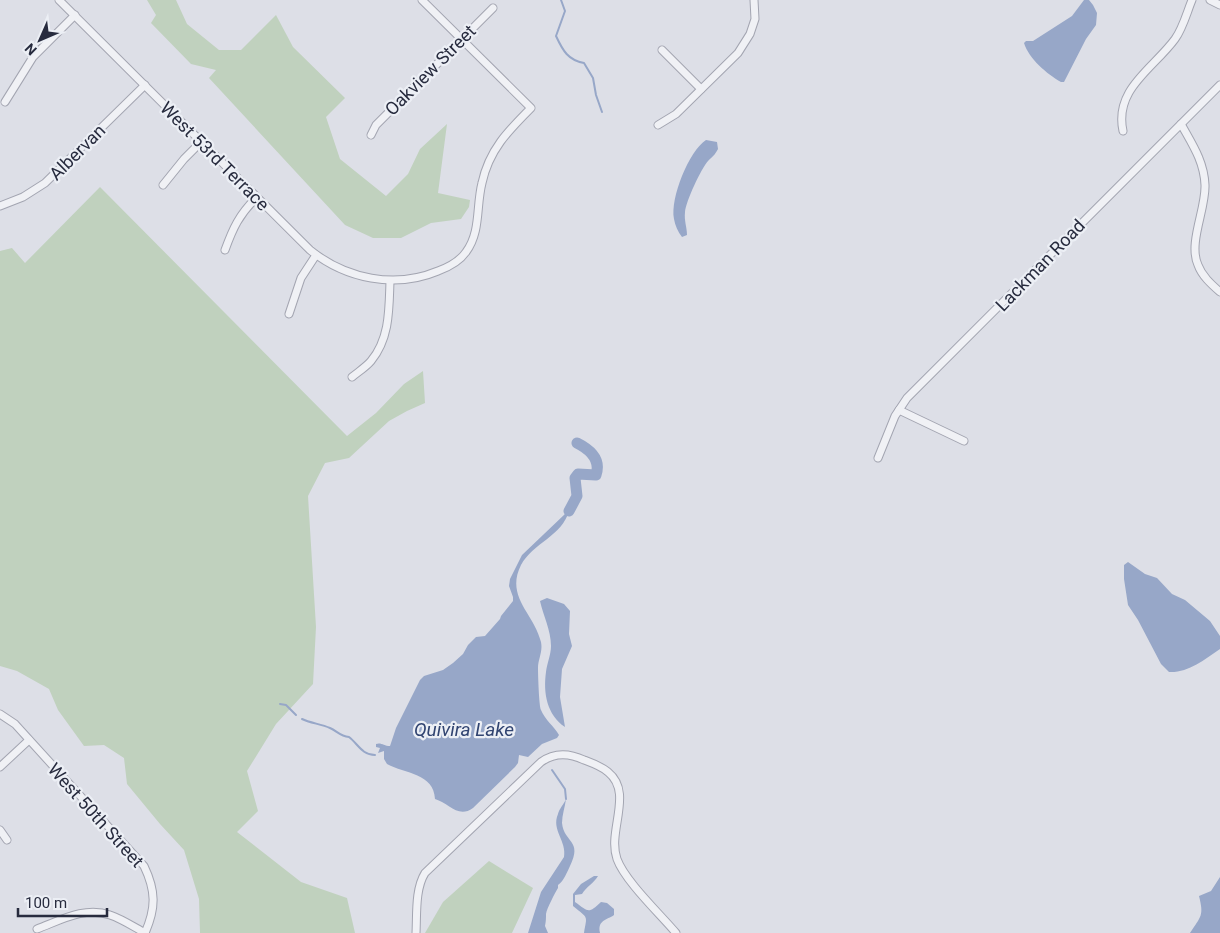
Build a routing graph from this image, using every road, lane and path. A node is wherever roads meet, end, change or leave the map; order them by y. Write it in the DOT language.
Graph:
graph roads {
  1 [pos="59,0"];
  2 [pos="422,0"];
  3 [pos="754,0"];
  4 [pos="1192,0"];
  5 [pos="1210,0"];
  6 [pos="1220,5"];
  7 [pos="493,8"];
  8 [pos="75,15"];
  9 [pos="461,39"];
  10 [pos="662,50"];
  11 [pos="1220,85"];
  12 [pos="145,86"];
  13 [pos="701,89"];
  14 [pos="5,102"];
  15 [pos="658,124"];
  16 [pos="1181,124"];
  17 [pos="1123,131"];
  18 [pos="371,135"];
  19 [pos="201,142"];
  20 [pos="163,185"];
  21 [pos="256,198"];
  22 [pos="0,206"];
  23 [pos="225,250"];
  24 [pos="316,255"];
  25 [pos="390,281"];
  26 [pos="1220,292"];
  27 [pos="289,314"];
  28 [pos="352,377"];
  29 [pos="899,410"];
  30 [pos="964,441"];
  31 [pos="878,458"];
  32 [pos="0,714"];
  33 [pos="29,740"];
  34 [pos="0,767"];
  35 [pos="0,830"];
  36 [pos="7,840"];
  37 [pos="38,928"];
  38 [pos="145,933"];
  39 [pos="416,933"];
  40 [pos="676,933"];
  1 -- 8 [label="street, West 53rd Terrace"];
  2 -- 9 [label="street"];
  3 -- 13 [label="street"];
  4 -- 17 [label="street"];
  5 -- 6 [label="street"];
  7 -- 9 [label="street, Oakview Street"];
  8 -- 12 [label="street, West 53rd Terrace"];
  8 -- 14 [label="street"];
  9 -- 18 [label="street, Oakview Street"];
  9 -- 25 [label="street, West 53rd Terrace"];
  10 -- 13 [label="street"];
  11 -- 16 [label="street, Lackman Road"];
  12 -- 19 [label="street, West 53rd Terrace"];
  12 -- 22 [label="street, Albervan"];
  13 -- 15 [label="street"];
  16 -- 26 [label="street"];
  16 -- 29 [label="street, Lackman Road"];
  19 -- 20 [label="street"];
  19 -- 21 [label="street, West 53rd Terrace"];
  21 -- 23 [label="street"];
  21 -- 24 [label="street, West 53rd Terrace"];
  24 -- 25 [label="street, West 53rd Terrace"];
  24 -- 27 [label="street"];
  25 -- 28 [label="street"];
  29 -- 30 [label="street"];
  29 -- 31 [label="street, Lackman Road"];
  32 -- 33 [label="street, West 50th Street"];
  33 -- 34 [label="street"];
  33 -- 38 [label="street, West 50th Street"];
  35 -- 36 [label="street"];
  37 -- 38 [label="street"];
  39 -- 40 [label="street"];
}
